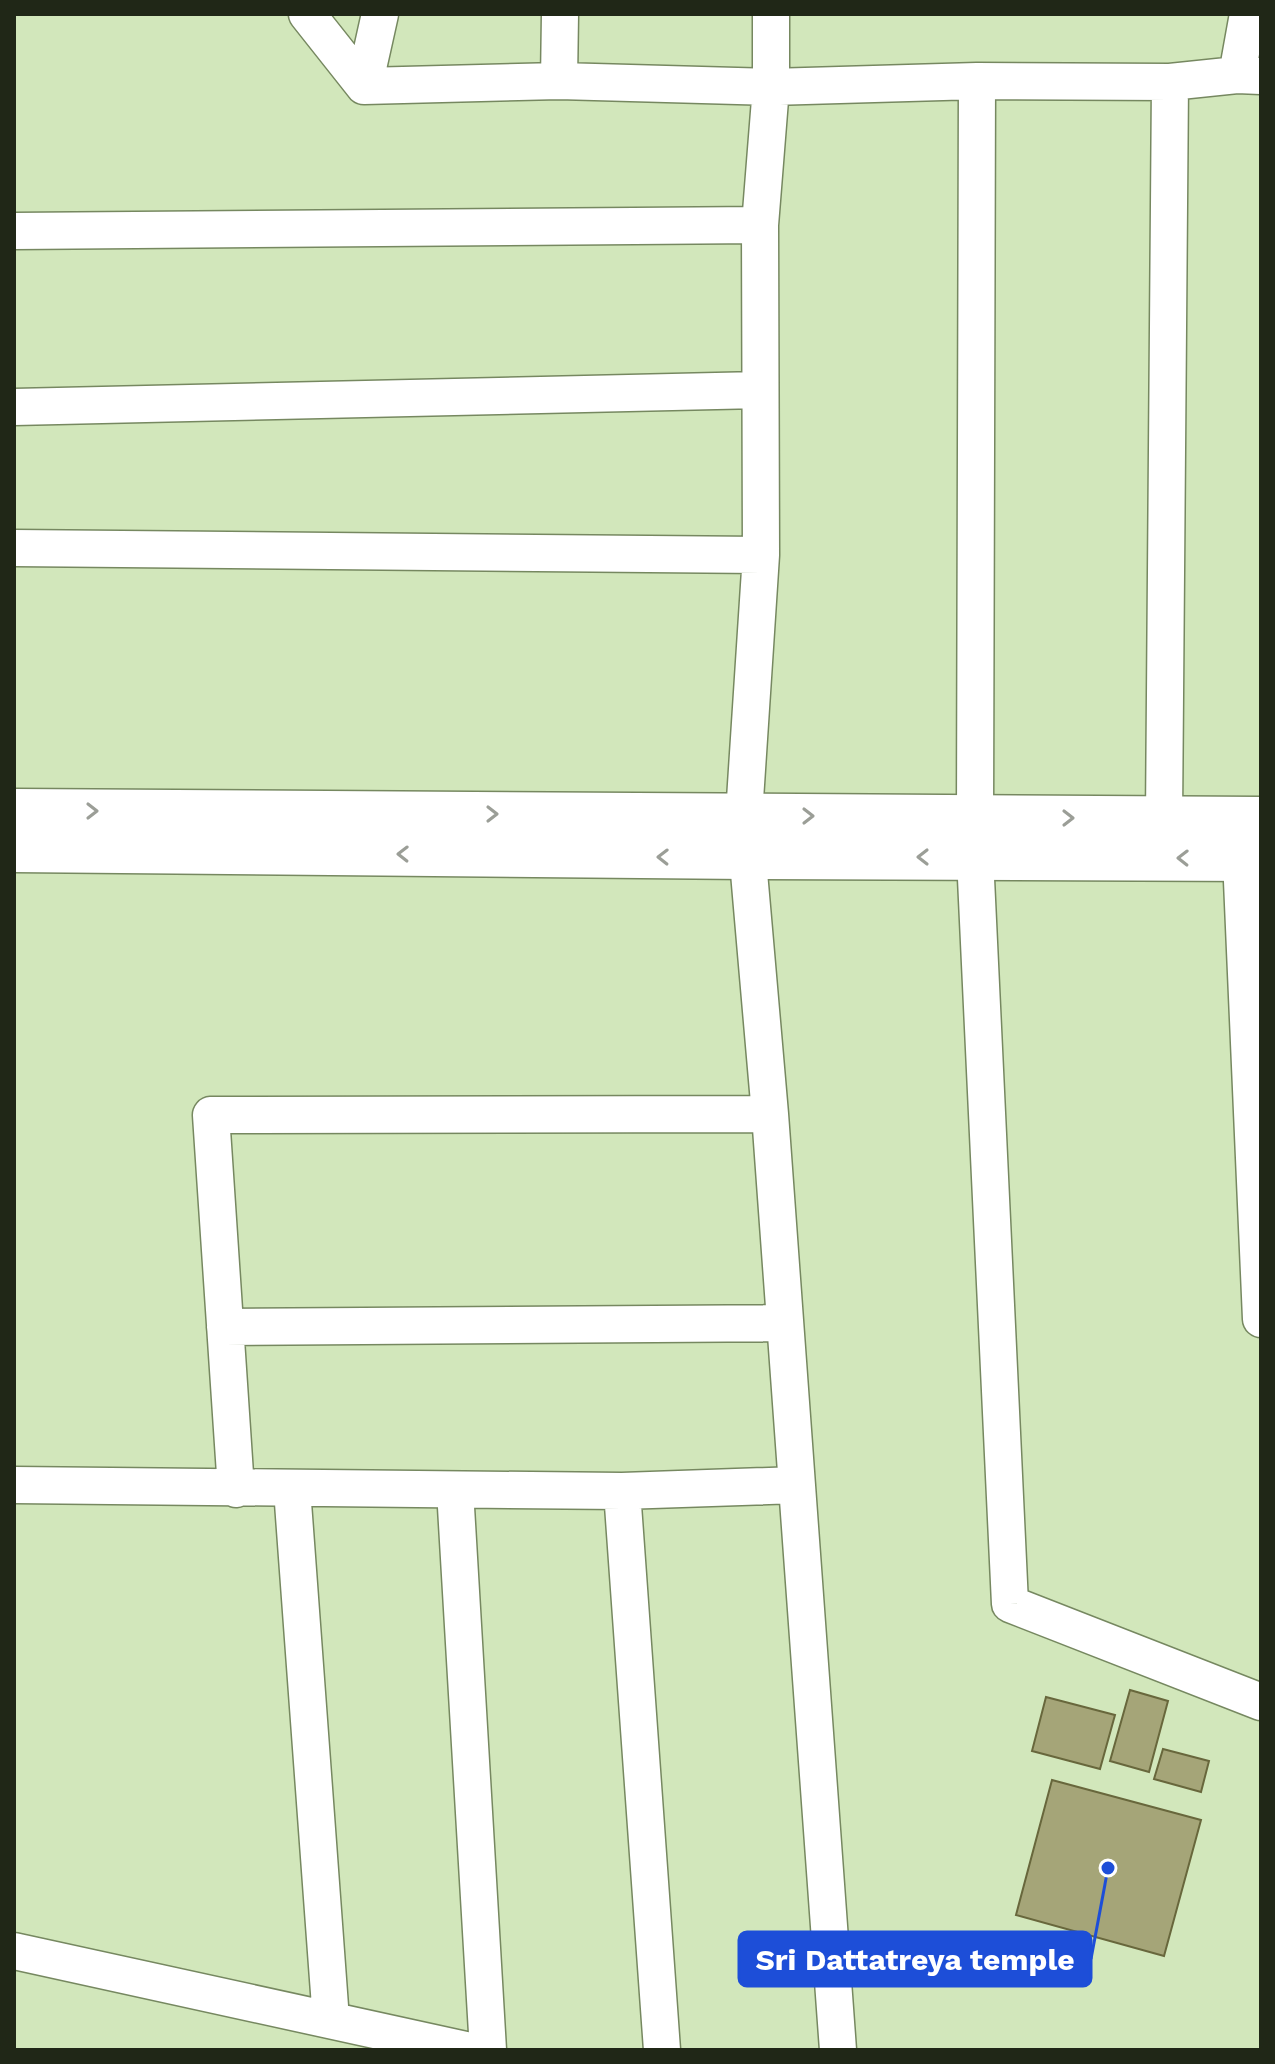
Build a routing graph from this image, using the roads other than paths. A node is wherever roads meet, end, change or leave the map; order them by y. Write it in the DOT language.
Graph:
graph roads {
  1 [pos="307,14"];
  2 [pos="380,14"];
  3 [pos="560,14"];
  4 [pos="771,14"];
  5 [pos="1248,14"];
  6 [pos="1249,76"];
  7 [pos="559,81"];
  8 [pos="977,81"];
  9 [pos="1170,82"];
  10 [pos="364,86"];
  11 [pos="771,87"];
  12 [pos="760,225"];
  13 [pos="14,231"];
  14 [pos="760,390"];
  15 [pos="14,407"];
  16 [pos="14,548"];
  17 [pos="761,555"];
  18 [pos="14,811"];
  19 [pos="1164,818"];
  20 [pos="1261,819"];
  21 [pos="746,836"];
  22 [pos="975,837"];
  23 [pos="14,850"];
  24 [pos="1251,858"];
  25 [pos="770,1114"];
  26 [pos="1261,1319"];
  27 [pos="785,1323"];
  28 [pos="225,1327"];
  29 [pos="14,1485"];
  30 [pos="797,1485"];
  31 [pos="236,1489"];
  32 [pos="292,1489"];
  33 [pos="455,1490"];
  34 [pos="622,1491"];
  35 [pos="1261,1702"];
  36 [pos="14,1951"];
  37 [pos="331,2020"];
  38 [pos="466,2050"];
  39 [pos="488,2050"];
  40 [pos="662,2050"];
  41 [pos="838,2050"];
  1 -- 10 [label="street"];
  2 -- 10 [label="street"];
  3 -- 7 [label="street"];
  4 -- 11 [label="street"];
  5 -- 6 [label="street"];
  6 -- 9 [label="street"];
  7 -- 10 [label="street"];
  7 -- 11 [label="street"];
  8 -- 9 [label="street"];
  8 -- 11 [label="street"];
  8 -- 22 [label="street"];
  9 -- 19 [label="street"];
  11 -- 12 [label="street"];
  12 -- 13 [label="street"];
  12 -- 14 [label="street"];
  14 -- 15 [label="street"];
  14 -- 17 [label="street"];
  16 -- 17 [label="street"];
  17 -- 21 [label="street"];
  18 -- 21 [label="street, one-way"];
  19 -- 20 [label="street"];
  22 -- 19 [label="street, one-way"];
  21 -- 22 [label="street"];
  21 -- 23 [label="street, one-way"];
  21 -- 25 [label="street"];
  24 -- 22 [label="street, one-way"];
  22 -- 35 [label="street"];
  24 -- 26 [label="street"];
  25 -- 27 [label="street"];
  25 -- 28 [label="street"];
  27 -- 28 [label="street"];
  27 -- 30 [label="street"];
  28 -- 31 [label="street"];
  29 -- 31 [label="street"];
  30 -- 34 [label="street"];
  30 -- 41 [label="street"];
  31 -- 32 [label="street"];
  32 -- 33 [label="street"];
  32 -- 37 [label="street"];
  33 -- 34 [label="street"];
  33 -- 39 [label="street"];
  34 -- 40 [label="street"];
  36 -- 37 [label="street"];
  37 -- 38 [label="street"];
}
